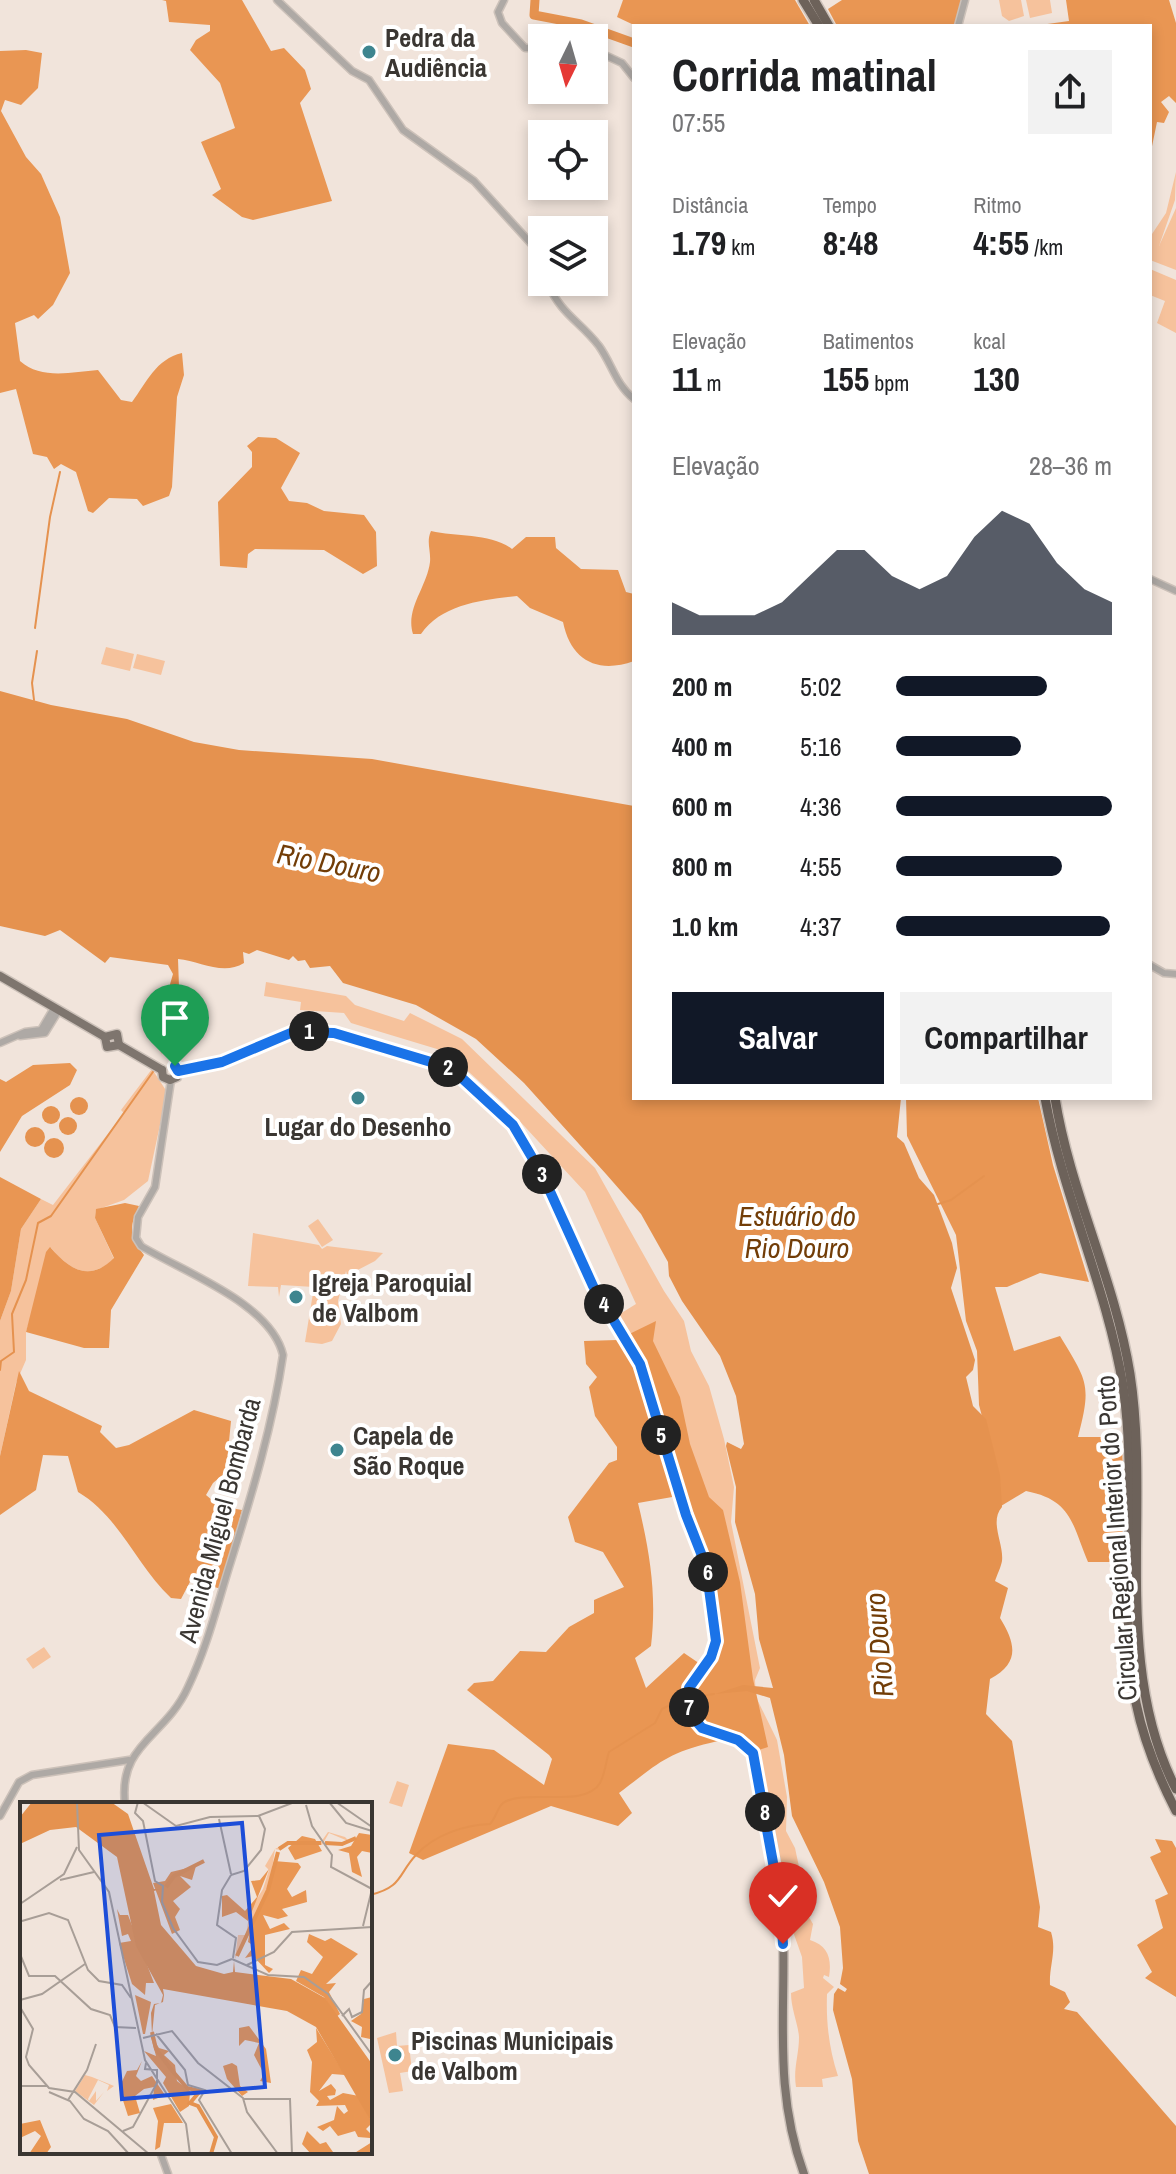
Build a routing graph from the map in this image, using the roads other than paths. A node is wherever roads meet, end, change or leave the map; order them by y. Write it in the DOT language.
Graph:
graph roads {
  1 [pos="277,0"];
  2 [pos="504,0"];
  3 [pos="803,0"];
  4 [pos="814,0"];
  5 [pos="965,0"];
  6 [pos="818,24"];
  7 [pos="828,24"];
  8 [pos="959,24"];
  9 [pos="528,48"];
  10 [pos="608,56"];
  11 [pos="632,76"];
  12 [pos="528,240"];
  13 [pos="554,296"];
  14 [pos="632,397"];
  15 [pos="1152,580"];
  16 [pos="1176,591"];
  17 [pos="1152,966"];
  18 [pos="1176,974"];
  19 [pos="0,976"];
  20 [pos="56,1009"];
  21 [pos="0,1043"];
  22 [pos="158,1067"];
  23 [pos="178,1071"];
  24 [pos="171,1080"];
  25 [pos="1046,1100"];
  26 [pos="1055,1100"];
  27 [pos="1068,1174"];
  28 [pos="1086,1234"];
  29 [pos="129,1760"];
  30 [pos="1176,1789"];
  31 [pos="125,1802"];
  32 [pos="1176,1811"];
  33 [pos="0,1816"];
  34 [pos="161,2154"];
  35 [pos="168,2174"];
  36 [pos="804,2174"];
  1 -- 12 [label="street"];
  2 -- 9 [label="street"];
  3 -- 6 [label="highway"];
  4 -- 7 [label="highway"];
  5 -- 8 [label="street"];
  10 -- 11 [label="street"];
  13 -- 14 [label="street"];
  15 -- 16 [label="street"];
  17 -- 18 [label="street"];
  19 -- 20 [label="main road"];
  20 -- 21 [label="street"];
  20 -- 22 [label="main road"];
  22 -- 23 [label="main road"];
  22 -- 24 [label="main road"];
  23 -- 24 [label="main road"];
  23 -- 36 [label="main road"];
  24 -- 29 [label="street, Avenida Miguel Bombarda"];
  25 -- 27 [label="highway, Circular Regional Interior do Porto"];
  26 -- 27 [label="highway, Circular Regional Interior do Porto"];
  27 -- 28 [label="highway, Circular Regional Interior do Porto"];
  28 -- 30 [label="highway, Circular Regional Interior do Porto"];
  28 -- 32 [label="highway, Circular Regional Interior do Porto"];
  29 -- 31 [label="street"];
  29 -- 33 [label="street"];
  34 -- 35 [label="street"];
}
